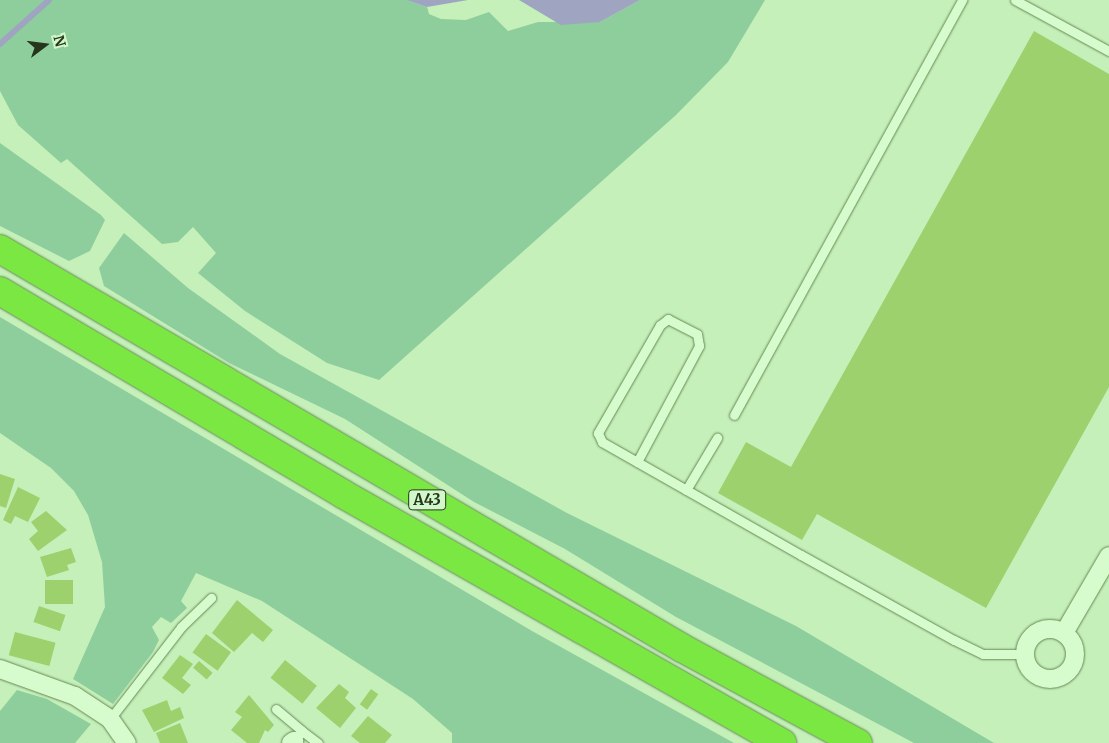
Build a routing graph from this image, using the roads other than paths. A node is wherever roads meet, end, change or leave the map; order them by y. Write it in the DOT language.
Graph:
graph roads {
  1 [pos="962,0"];
  2 [pos="1015,0"];
  3 [pos="1109,51"];
  4 [pos="0,248"];
  5 [pos="0,291"];
  6 [pos="734,415"];
  7 [pos="717,438"];
  8 [pos="637,462"];
  9 [pos="686,490"];
  10 [pos="1109,556"];
  11 [pos="211,598"];
  12 [pos="1064,634"];
  13 [pos="1025,654"];
  14 [pos="0,669"];
  15 [pos="276,709"];
  16 [pos="110,719"];
  17 [pos="296,738"];
  18 [pos="127,743"];
  19 [pos="318,743"];
  20 [pos="782,743"];
  21 [pos="858,743"];
  1 -- 6 [label="lane"];
  2 -- 3 [label="lane"];
  4 -- 21 [label="highway, A43"];
  5 -- 20 [label="highway, A43"];
  7 -- 9 [label="lane"];
  8 -- 8 [label="lane"];
  8 -- 9 [label="lane"];
  9 -- 13 [label="lane"];
  10 -- 12 [label="street"];
  11 -- 16 [label="lane"];
  12 -- 13 [label="street"];
  12 -- 13 [label="street"];
  14 -- 16 [label="street"];
  15 -- 17 [label="lane"];
  16 -- 18 [label="street"];
  17 -- 19 [label="lane"];
}
